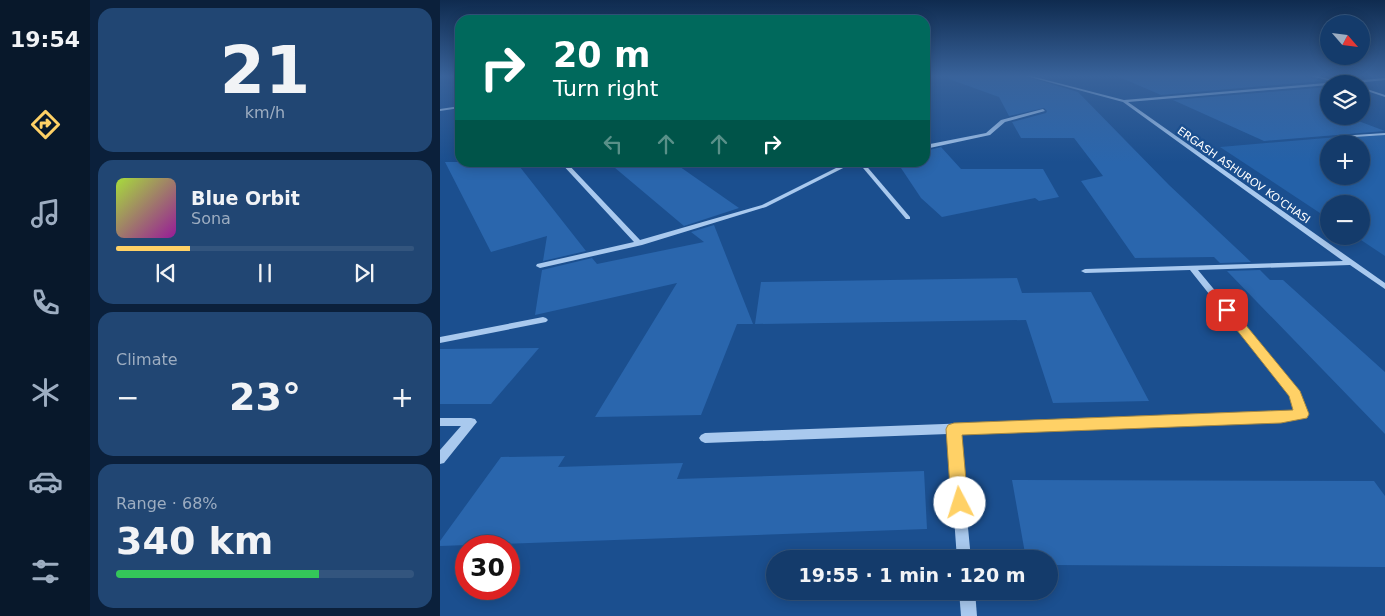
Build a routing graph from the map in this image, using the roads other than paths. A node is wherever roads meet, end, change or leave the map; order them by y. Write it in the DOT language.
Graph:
graph roads {
  1 [pos="1129,105"];
  2 [pos="455,108"];
  3 [pos="440,110"];
  4 [pos="1043,110"];
  5 [pos="1385,134"];
  6 [pos="1370,135"];
  7 [pos="930,146"];
  8 [pos="567,167"];
  9 [pos="843,167"];
  10 [pos="864,167"];
  11 [pos="908,218"];
  12 [pos="639,242"];
  13 [pos="1351,263"];
  14 [pos="540,266"];
  15 [pos="1192,268"];
  16 [pos="1085,271"];
  17 [pos="1385,288"];
  18 [pos="543,320"];
  19 [pos="440,340"];
  20 [pos="440,422"];
  21 [pos="954,429"];
  22 [pos="705,438"];
  23 [pos="440,460"];
  24 [pos="963,550"];
  25 [pos="968,600"];
  26 [pos="969,616"];
  1 -- 13 [label="street, ERGASH ASHUROV KO'CHASI"];
  2 -- 3 [label="street"];
  4 -- 7 [label="street"];
  5 -- 6 [label="street"];
  8 -- 12 [label="street"];
  9 -- 12 [label="street"];
  10 -- 11 [label="lane"];
  12 -- 14 [label="street"];
  13 -- 15 [label="street"];
  13 -- 17 [label="street, ERGASH ASHUROV KO'CHASI"];
  15 -- 16 [label="street"];
  15 -- 21 [label="street"];
  18 -- 19 [label="street"];
  20 -- 23 [label="street"];
  21 -- 22 [label="street"];
  21 -- 24 [label="street"];
  25 -- 26 [label="street"];
}
